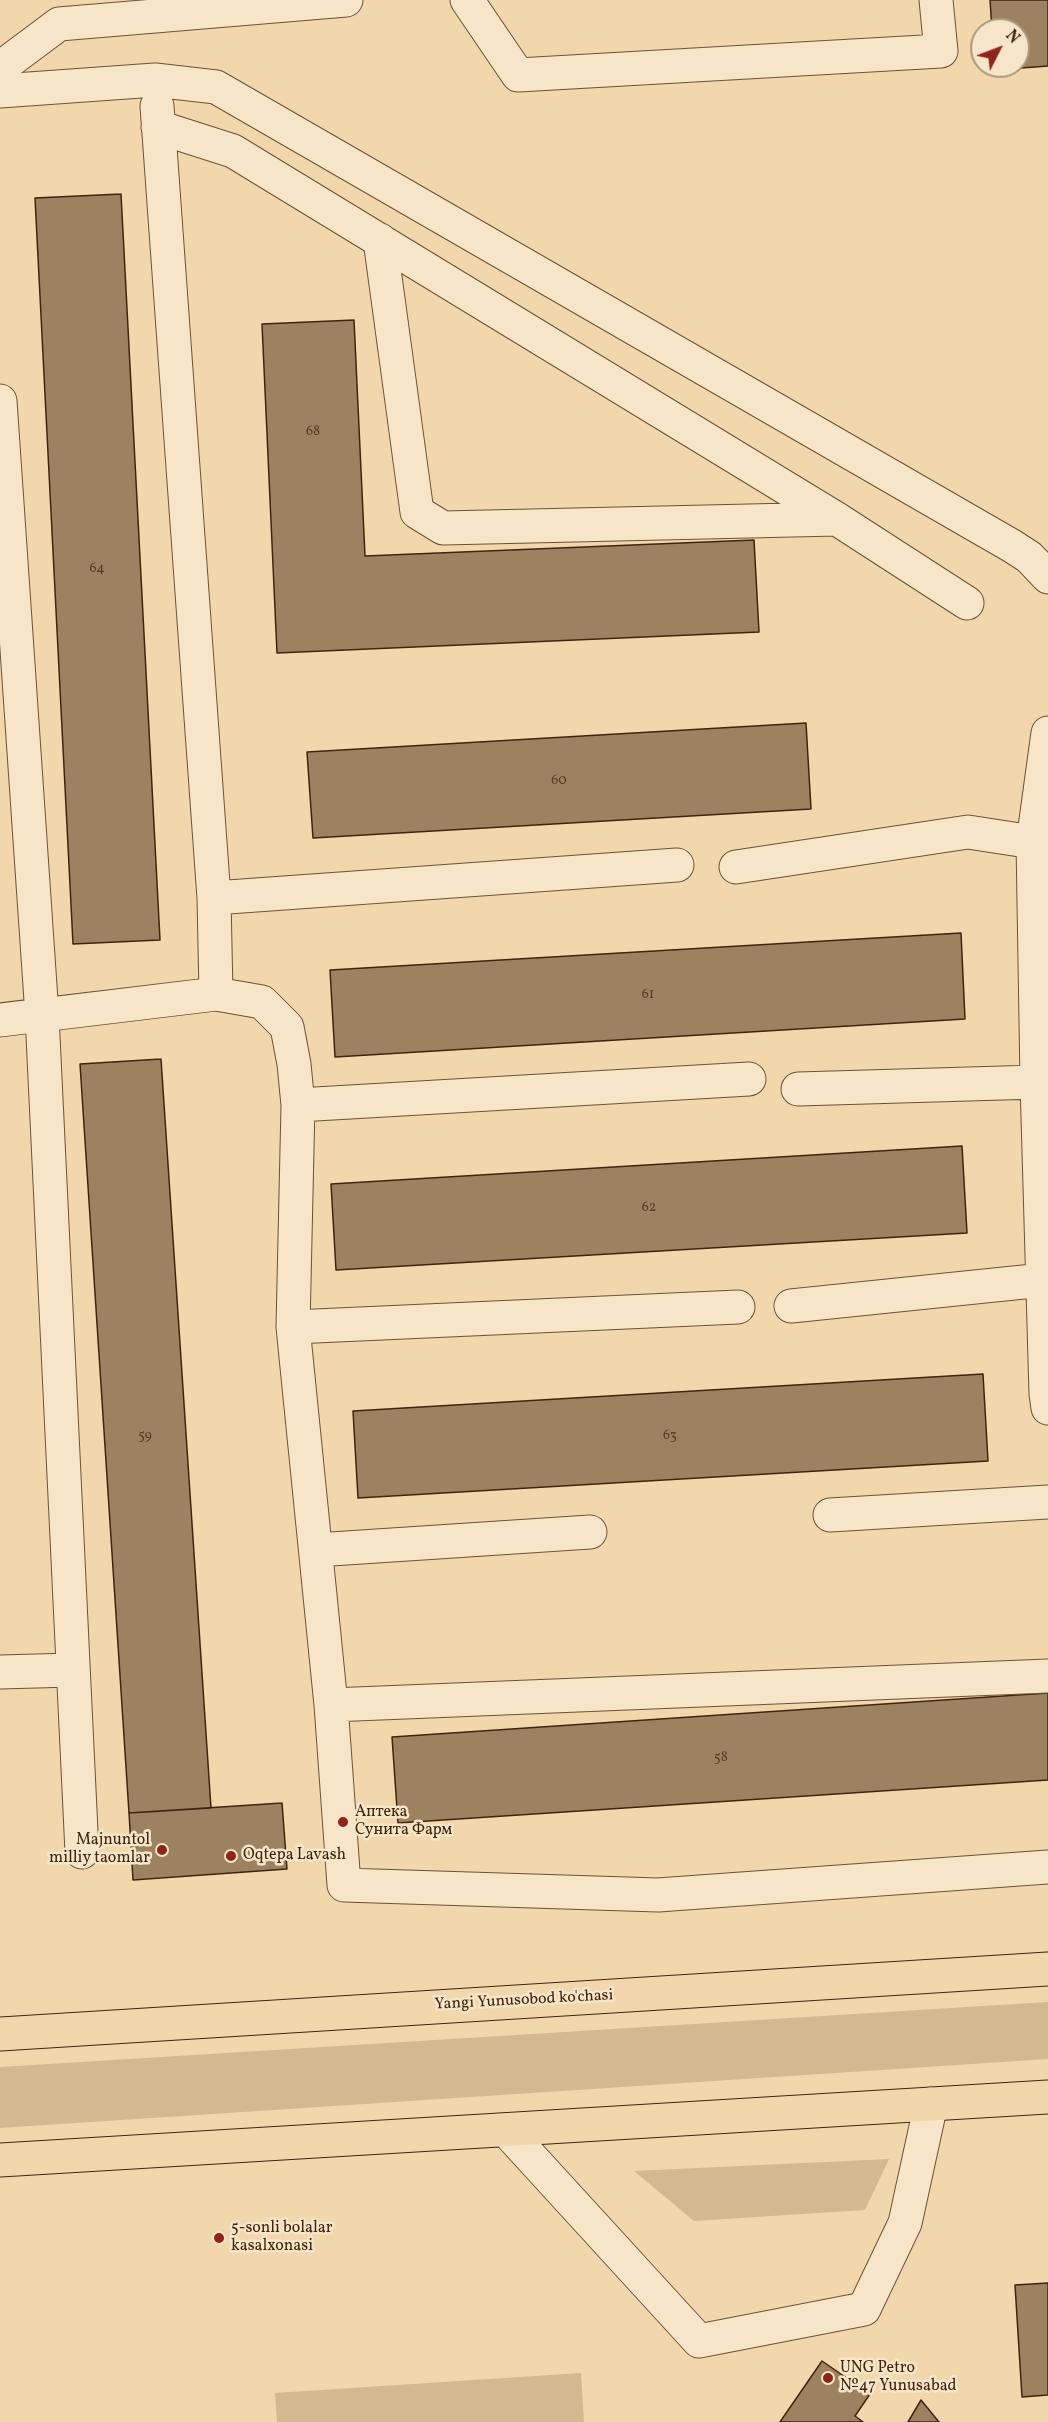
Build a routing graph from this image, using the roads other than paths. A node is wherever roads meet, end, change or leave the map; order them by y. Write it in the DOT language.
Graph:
graph roads {
  1 [pos="346,0"];
  2 [pos="467,0"];
  3 [pos="936,0"];
  4 [pos="0,68"];
  5 [pos="155,80"];
  6 [pos="0,91"];
  7 [pos="158,127"];
  8 [pos="381,240"];
  9 [pos="0,401"];
  10 [pos="837,519"];
  11 [pos="1048,577"];
  12 [pos="967,603"];
  13 [pos="1048,733"];
  14 [pos="1033,842"];
  15 [pos="677,865"];
  16 [pos="736,867"];
  17 [pos="214,898"];
  18 [pos="216,994"];
  19 [pos="42,1015"];
  20 [pos="0,1020"];
  21 [pos="750,1078"];
  22 [pos="1037,1082"];
  23 [pos="798,1089"];
  24 [pos="298,1105"];
  25 [pos="1043,1280"];
  26 [pos="791,1306"];
  27 [pos="738,1307"];
  28 [pos="293,1327"];
  29 [pos="1048,1408"];
  30 [pos="1048,1502"];
  31 [pos="830,1515"];
  32 [pos="590,1532"];
  33 [pos="316,1550"];
  34 [pos="73,1670"];
  35 [pos="0,1672"];
  36 [pos="1048,1676"];
  37 [pos="331,1705"];
  38 [pos="82,1852"];
  39 [pos="1048,1867"];
  40 [pos="1048,1970"];
  41 [pos="0,2034"];
  42 [pos="1048,2097"];
  43 [pos="931,2104"];
  44 [pos="506,2130"];
  45 [pos="0,2160"];
  1 -- 4 [label="street"];
  2 -- 3 [label="street"];
  5 -- 6 [label="street"];
  5 -- 7 [label="street"];
  5 -- 11 [label="street"];
  7 -- 8 [label="street"];
  7 -- 17 [label="street"];
  8 -- 10 [label="street"];
  8 -- 10 [label="street"];
  9 -- 19 [label="street"];
  10 -- 12 [label="street"];
  13 -- 14 [label="street"];
  14 -- 16 [label="street"];
  14 -- 22 [label="street"];
  15 -- 17 [label="street"];
  17 -- 18 [label="street"];
  18 -- 19 [label="street"];
  18 -- 24 [label="street"];
  19 -- 20 [label="street"];
  19 -- 34 [label="street"];
  21 -- 24 [label="street"];
  22 -- 23 [label="street"];
  22 -- 25 [label="street"];
  24 -- 28 [label="street"];
  25 -- 26 [label="street"];
  25 -- 29 [label="street"];
  27 -- 28 [label="street"];
  28 -- 33 [label="street"];
  30 -- 31 [label="street"];
  32 -- 33 [label="street"];
  33 -- 37 [label="street"];
  34 -- 35 [label="street"];
  34 -- 38 [label="street"];
  36 -- 37 [label="street"];
  37 -- 39 [label="street"];
  40 -- 41 [label="main road, Yangi Yunusobod ko'chasi"];
  42 -- 43 [label="main road"];
  43 -- 44 [label="main road"];
  43 -- 44 [label="street"];
  44 -- 45 [label="main road"];
}
